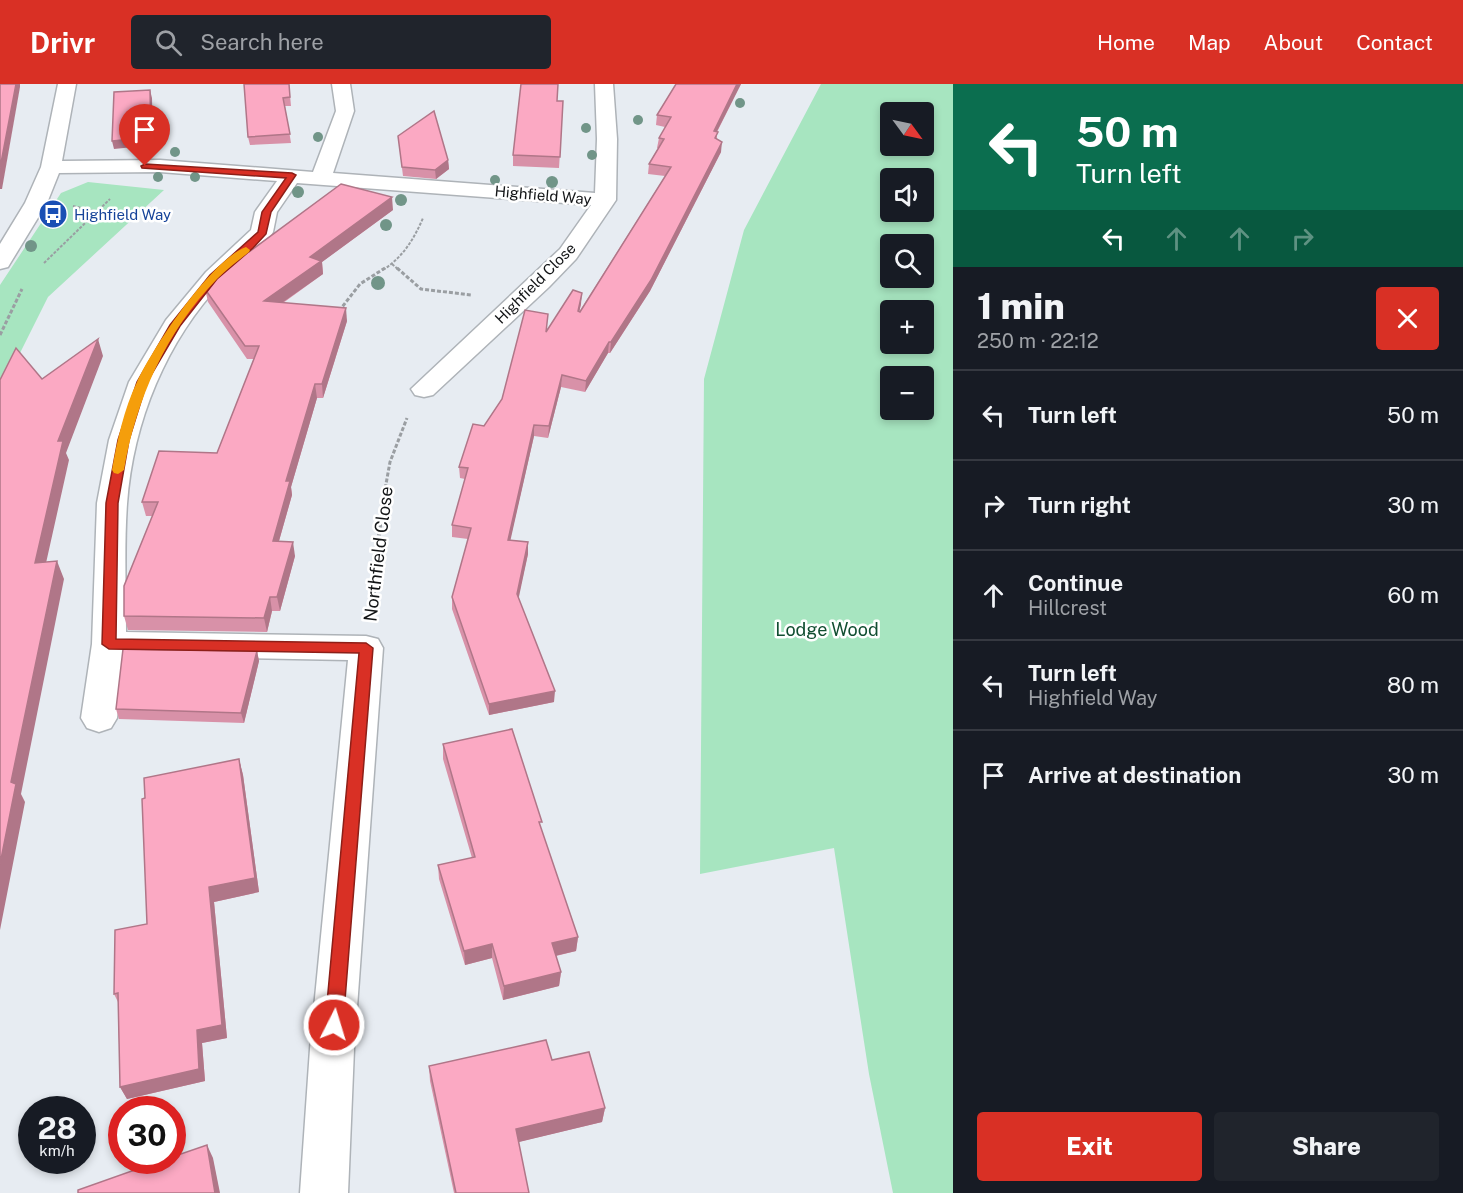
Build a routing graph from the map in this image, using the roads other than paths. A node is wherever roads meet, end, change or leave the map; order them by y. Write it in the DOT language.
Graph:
graph roads {
  1 [pos="67,84"];
  2 [pos="341,84"];
  3 [pos="604,84"];
  4 [pos="51,167"];
  5 [pos="292,175"];
  6 [pos="321,177"];
  7 [pos="605,200"];
  8 [pos="0,262"];
  9 [pos="424,389"];
  10 [pos="109,644"];
  11 [pos="99,718"];
  12 [pos="324,1193"];
  1 -- 4 [label="street"];
  2 -- 6 [label="street"];
  3 -- 7 [label="street"];
  4 -- 5 [label="street, Highfield Way"];
  4 -- 8 [label="street"];
  5 -- 6 [label="street, Highfield Way"];
  5 -- 10 [label="street"];
  6 -- 7 [label="street, Highfield Way"];
  7 -- 9 [label="street, Highfield Close"];
  10 -- 11 [label="street"];
  10 -- 12 [label="street, Northfield Close"];
}
